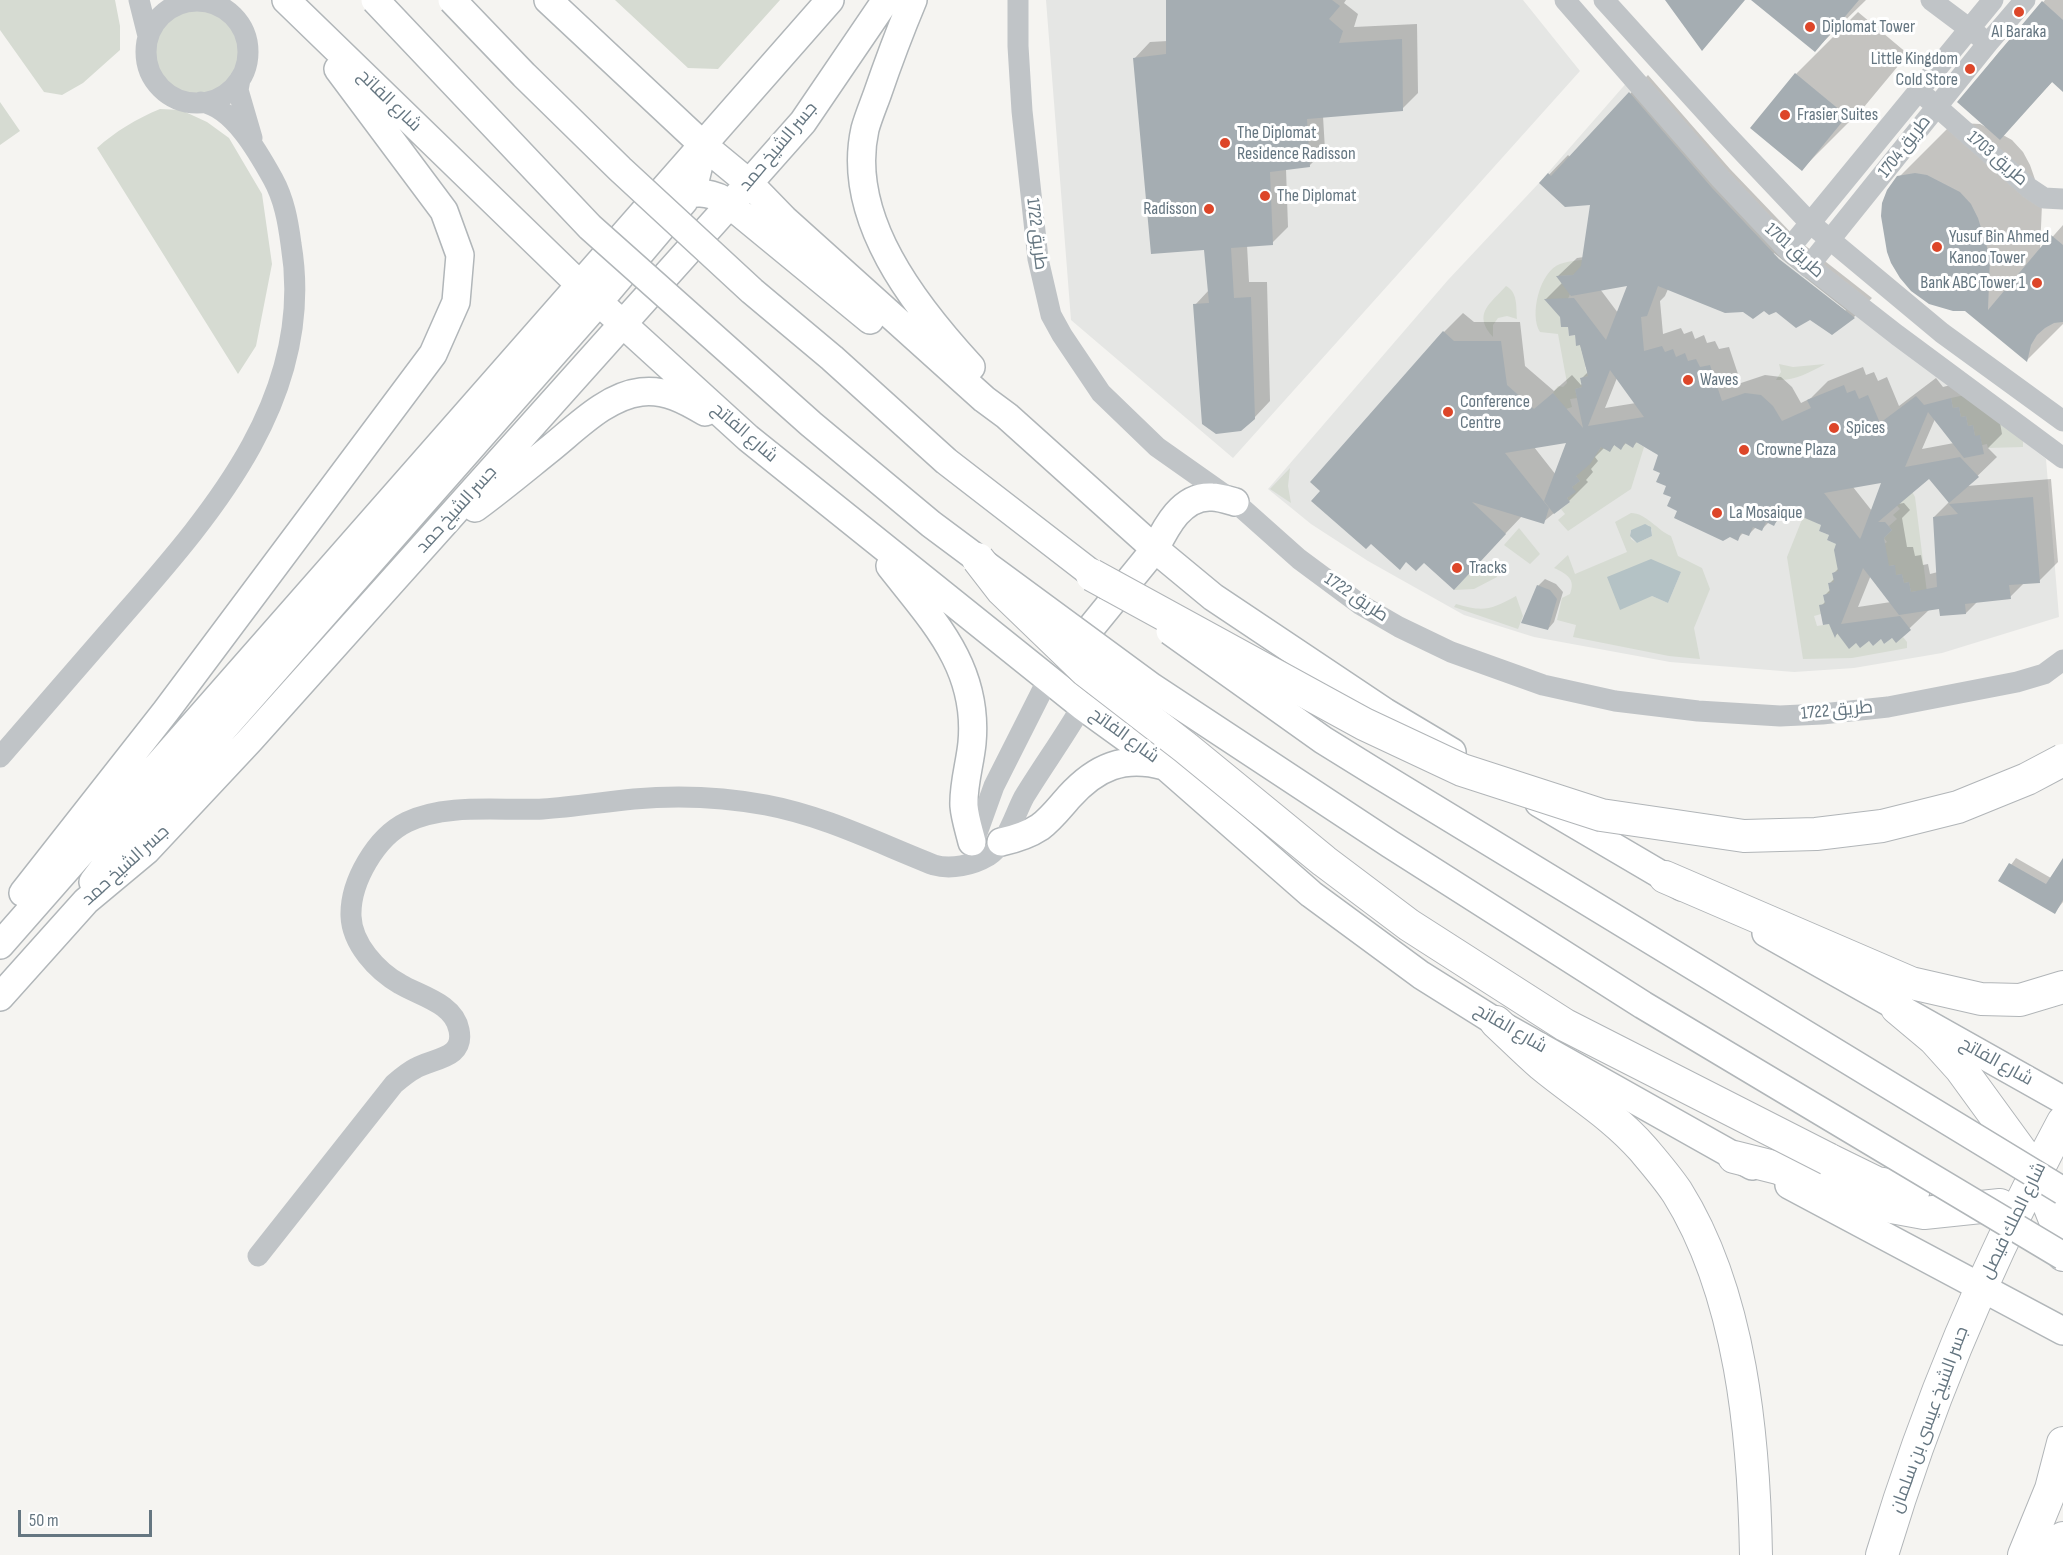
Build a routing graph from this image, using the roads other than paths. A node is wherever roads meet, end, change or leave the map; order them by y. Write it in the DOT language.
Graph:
graph roads {
  1 [pos="140,0"];
  2 [pos="191,0"];
  3 [pos="375,0"];
  4 [pos="452,0"];
  5 [pos="548,0"];
  6 [pos="830,0"];
  7 [pos="886,0"];
  8 [pos="913,0"];
  9 [pos="1018,0"];
  10 [pos="1565,0"];
  11 [pos="1604,0"];
  12 [pos="1932,0"];
  13 [pos="1993,0"];
  14 [pos="2025,0"];
  15 [pos="290,4"];
  16 [pos="1969,28"];
  17 [pos="148,36"];
  18 [pos="1988,43"];
  19 [pos="240,80"];
  20 [pos="1918,90"];
  21 [pos="201,102"];
  22 [pos="1937,106"];
  23 [pos="703,145"];
  24 [pos="255,147"];
  25 [pos="749,183"];
  26 [pos="688,194"];
  27 [pos="2063,199"];
  28 [pos="731,204"];
  29 [pos="1810,223"];
  30 [pos="1830,240"];
  31 [pos="1788,250"];
  32 [pos="1808,267"];
  33 [pos="589,294"];
  34 [pos="624,325"];
  35 [pos="984,399"];
  36 [pos="2063,421"];
  37 [pos="748,438"];
  38 [pos="2063,458"];
  39 [pos="1235,502"];
  40 [pos="857,525"];
  41 [pos="434,536"];
  42 [pos="1155,549"];
  43 [pos="978,559"];
  44 [pos="1092,575"];
  45 [pos="2063,660"];
  46 [pos="1065,693"];
  47 [pos="0,756"];
  48 [pos="2063,760"];
  49 [pos="1165,766"];
  50 [pos="1001,842"];
  51 [pos="971,852"];
  52 [pos="1665,877"];
  53 [pos="73,914"];
  54 [pos="0,923"];
  55 [pos="0,945"];
  56 [pos="2063,987"];
  57 [pos="0,997"];
  58 [pos="1898,1008"];
  59 [pos="1496,1022"];
  60 [pos="2063,1100"];
  61 [pos="2063,1122"];
  62 [pos="1734,1156"];
  63 [pos="2037,1192"];
  64 [pos="2062,1244"];
  65 [pos="258,1256"];
  66 [pos="1982,1288"];
  67 [pos="2063,1331"];
  68 [pos="2063,1443"];
  69 [pos="2063,1538"];
  70 [pos="1756,1555"];
  71 [pos="1882,1555"];
  72 [pos="2024,1555"];
  73 [pos="2054,1555"];
  1 -- 17 [label="street"];
  2 -- 17 [label="street"];
  2 -- 19 [label="street"];
  3 -- 43 [label="main road, bridge"];
  4 -- 44 [label="main road, bridge"];
  5 -- 23 [label="main road, شارع الفاتح"];
  6 -- 23 [label="main road, جسر الشيخ حمد"];
  7 -- 25 [label="main road, جسر الشيخ حمد"];
  8 -- 35 [label="main road"];
  9 -- 39 [label="street, طريق 1722"];
  10 -- 31 [label="street, طريق 1701"];
  11 -- 29 [label="street, طريق 1701"];
  12 -- 16 [label="street"];
  13 -- 16 [label="street, طريق 1704"];
  14 -- 18 [label="street, طريق 1704"];
  15 -- 33 [label="main road, شارع الفاتح"];
  15 -- 54 [label="main road"];
  16 -- 18 [label="street"];
  16 -- 20 [label="street, طريق 1704"];
  17 -- 21 [label="street"];
  18 -- 22 [label="street, طريق 1704"];
  19 -- 21 [label="street"];
  19 -- 24 [label="street"];
  20 -- 22 [label="street, طريق 1703"];
  20 -- 29 [label="street, طريق 1704"];
  21 -- 24 [label="street"];
  22 -- 27 [label="street, طريق 1703"];
  22 -- 30 [label="street, طريق 1704"];
  23 -- 25 [label="main road, شارع الفاتح"];
  23 -- 26 [label="main road"];
  23 -- 33 [label="main road, جسر الشيخ حمد"];
  24 -- 47 [label="street"];
  25 -- 28 [label="main road, جسر الشيخ حمد"];
  25 -- 35 [label="main road, شارع الفاتح"];
  26 -- 28 [label="main road"];
  26 -- 33 [label="main road"];
  28 -- 34 [label="main road, جسر الشيخ حمد"];
  28 -- 35 [label="main road"];
  29 -- 30 [label="street, طريق 1701"];
  29 -- 31 [label="street, طريق 1704"];
  30 -- 32 [label="street, طريق 1704"];
  30 -- 36 [label="street, طريق 1701"];
  31 -- 32 [label="street, طريق 1701"];
  32 -- 38 [label="street, طريق 1701"];
  33 -- 34 [label="main road, شارع الفاتح"];
  33 -- 53 [label="main road"];
  33 -- 55 [label="main road, جسر الشيخ حمد"];
  34 -- 37 [label="main road, شارع الفاتح"];
  34 -- 41 [label="main road, جسر الشيخ حمد"];
  35 -- 42 [label="main road, شارع الفاتح"];
  37 -- 40 [label="main road, شارع الفاتح"];
  37 -- 41 [label="main road"];
  39 -- 42 [label="main road"];
  39 -- 45 [label="street, طريق 1722"];
  40 -- 46 [label="main road, شارع الفاتح"];
  40 -- 51 [label="main road"];
  41 -- 53 [label="main road, جسر الشيخ حمد"];
  42 -- 46 [label="main road"];
  42 -- 52 [label="main road, شارع الفاتح"];
  43 -- 63 [label="highway, bridge"];
  43 -- 64 [label="main road, bridge"];
  44 -- 48 [label="highway, bridge"];
  44 -- 63 [label="main road, bridge"];
  46 -- 49 [label="main road, شارع الفاتح"];
  46 -- 50 [label="street"];
  46 -- 51 [label="street"];
  49 -- 50 [label="main road"];
  49 -- 59 [label="main road, شارع الفاتح"];
  50 -- 51 [label="street"];
  51 -- 65 [label="street"];
  52 -- 56 [label="highway"];
  52 -- 58 [label="main road, شارع الفاتح"];
  53 -- 57 [label="main road, جسر الشيخ حمد"];
  58 -- 60 [label="main road, شارع الفاتح"];
  58 -- 63 [label="highway"];
  59 -- 62 [label="main road, شارع الفاتح"];
  59 -- 70 [label="highway"];
  61 -- 63 [label="highway, شارع الملك فيصل"];
  62 -- 63 [label="highway"];
  62 -- 66 [label="main road, شارع الفاتح"];
  63 -- 64 [label="highway"];
  63 -- 66 [label="highway, شارع الملك فيصل"];
  64 -- 66 [label="highway"];
  66 -- 67 [label="main road, شارع الفاتح"];
  66 -- 71 [label="highway, جسر الشيخ عيسى بن سلمان"];
  68 -- 72 [label="highway"];
  69 -- 73 [label="highway"];
}
